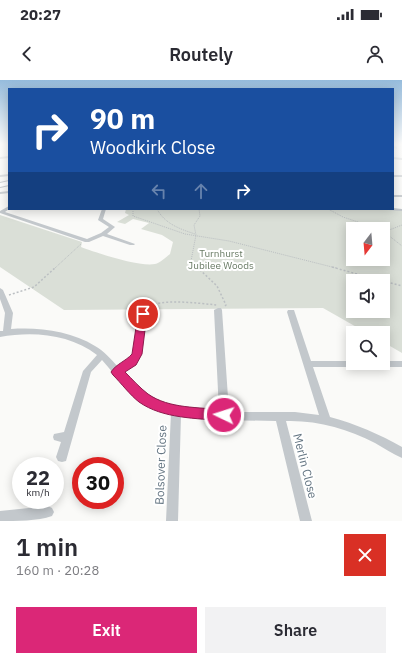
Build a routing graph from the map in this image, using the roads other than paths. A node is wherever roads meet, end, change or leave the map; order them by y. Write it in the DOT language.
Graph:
graph roads {
  1 [pos="8,208"];
  2 [pos="104,210"];
  3 [pos="103,234"];
  4 [pos="132,244"];
  5 [pos="0,290"];
  6 [pos="143,310"];
  7 [pos="218,310"];
  8 [pos="291,312"];
  9 [pos="4,333"];
  10 [pos="102,355"];
  11 [pos="308,364"];
  12 [pos="400,364"];
  13 [pos="117,372"];
  14 [pos="176,411"];
  15 [pos="224,415"];
  16 [pos="280,417"];
  17 [pos="326,420"];
  18 [pos="402,452"];
  19 [pos="62,457"];
  20 [pos="48,512"];
  21 [pos="0,517"];
  22 [pos="172,521"];
  23 [pos="306,521"];
  1 -- 3 [label="street"];
  2 -- 3 [label="street"];
  3 -- 4 [label="street"];
  5 -- 9 [label="street"];
  6 -- 13 [label="street"];
  7 -- 15 [label="street"];
  8 -- 11 [label="street"];
  9 -- 10 [label="street"];
  10 -- 13 [label="street"];
  10 -- 19 [label="street"];
  11 -- 12 [label="street"];
  11 -- 17 [label="street"];
  13 -- 14 [label="street"];
  14 -- 15 [label="street"];
  14 -- 22 [label="street, Bolsover Close"];
  15 -- 16 [label="street"];
  16 -- 17 [label="street"];
  16 -- 23 [label="street, Merlin Close"];
  17 -- 18 [label="street"];
  20 -- 21 [label="street"];
}
